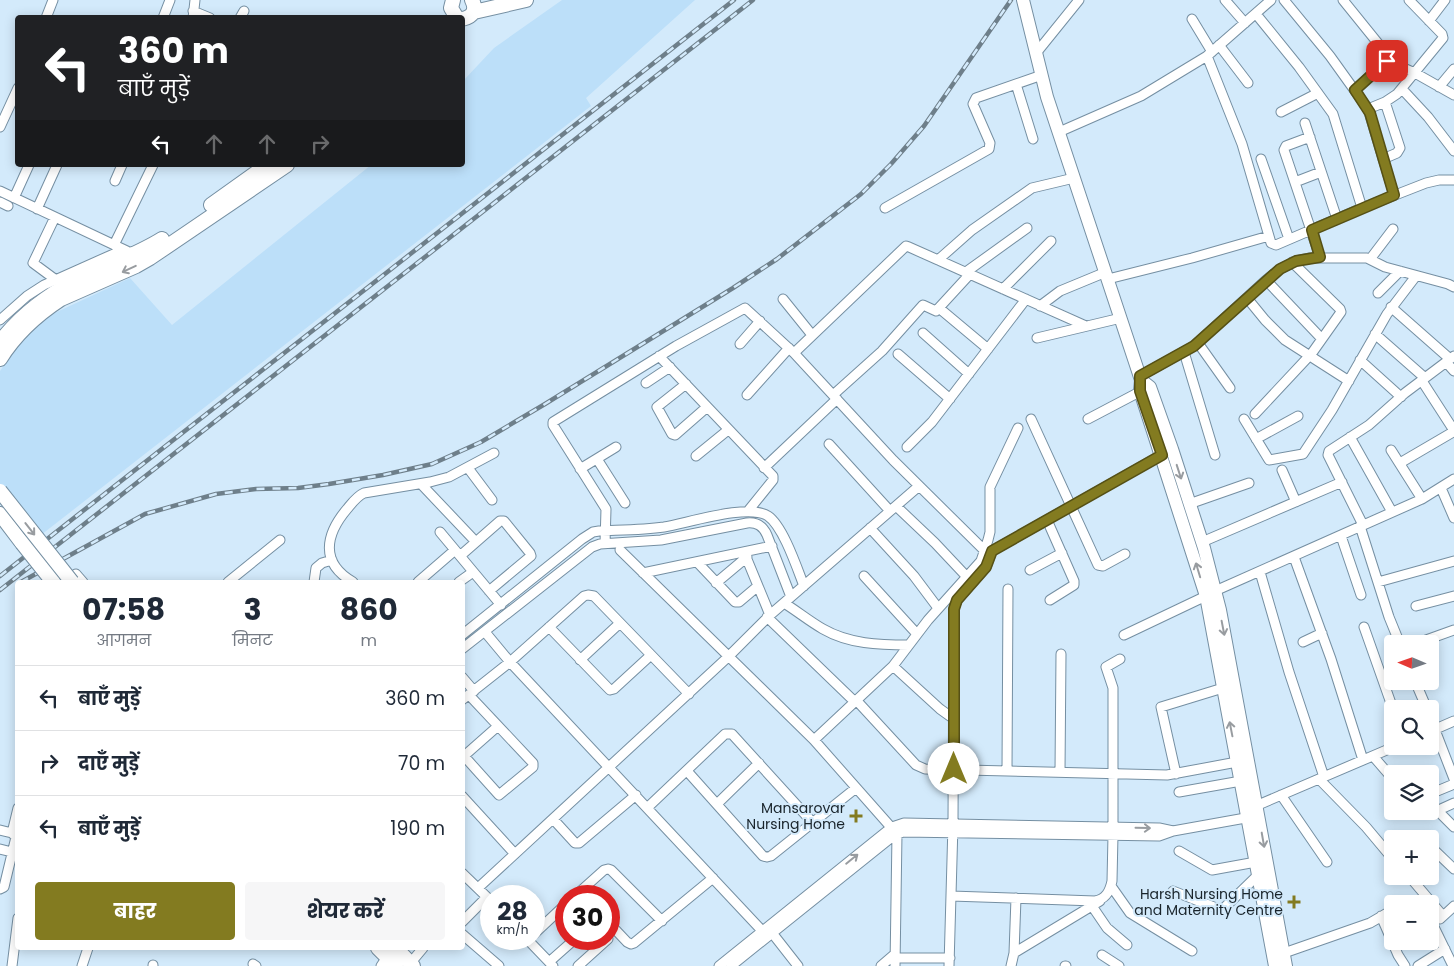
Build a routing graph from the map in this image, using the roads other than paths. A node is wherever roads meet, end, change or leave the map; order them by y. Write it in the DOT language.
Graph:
graph roads {
  1 [pos="53,0"];
  2 [pos="170,0"];
  3 [pos="193,0"];
  4 [pos="453,0"];
  5 [pos="526,0"];
  6 [pos="1023,0"];
  7 [pos="1079,0"];
  8 [pos="1225,0"];
  9 [pos="1271,0"];
  10 [pos="1284,0"];
  11 [pos="1343,0"];
  12 [pos="1409,0"];
  13 [pos="1445,0"];
  14 [pos="193,14"];
  15 [pos="1256,14"];
  16 [pos="47,15"];
  17 [pos="164,15"];
  18 [pos="462,15"];
  19 [pos="1192,19"];
  20 [pos="1429,21"];
  21 [pos="1245,23"];
  22 [pos="1212,51"];
  23 [pos="1037,52"];
  24 [pos="1387,58"];
  25 [pos="1454,70"];
  26 [pos="1415,73"];
  27 [pos="1042,75"];
  28 [pos="1248,83"];
  29 [pos="1016,84"];
  30 [pos="1439,87"];
  31 [pos="1402,89"];
  32 [pos="1355,90"];
  33 [pos="1318,93"];
  34 [pos="15,94"];
  35 [pos="1454,95"];
  36 [pos="1385,102"];
  37 [pos="1368,109"];
  38 [pos="1281,112"];
  39 [pos="1305,123"];
  40 [pos="0,127"];
  41 [pos="1059,132"];
  42 [pos="1310,137"];
  43 [pos="1033,139"];
  44 [pos="1454,150"];
  45 [pos="1261,159"];
  46 [pos="1383,159"];
  47 [pos="28,167"];
  48 [pos="56,167"];
  49 [pos="121,167"];
  50 [pos="152,167"];
  51 [pos="265,167"];
  52 [pos="284,167"];
  53 [pos="1321,172"];
  54 [pos="1074,178"];
  55 [pos="1454,180"];
  56 [pos="115,181"];
  57 [pos="1295,182"];
  58 [pos="0,191"];
  59 [pos="1394,195"];
  60 [pos="231,197"];
  61 [pos="14,198"];
  62 [pos="37,208"];
  63 [pos="885,208"];
  64 [pos="1362,208"];
  65 [pos="55,217"];
  66 [pos="1337,219"];
  67 [pos="1027,228"];
  68 [pos="1393,229"];
  69 [pos="1312,231"];
  70 [pos="1269,236"];
  71 [pos="1289,240"];
  72 [pos="1051,241"];
  73 [pos="114,245"];
  74 [pos="133,252"];
  75 [pos="1320,257"];
  76 [pos="1371,258"];
  77 [pos="938,260"];
  78 [pos="1292,262"];
  79 [pos="1400,271"];
  80 [pos="968,273"];
  81 [pos="1107,275"];
  82 [pos="1416,276"];
  83 [pos="56,280"];
  84 [pos="1266,280"];
  85 [pos="1454,287"];
  86 [pos="1003,289"];
  87 [pos="1378,293"];
  88 [pos="1247,298"];
  89 [pos="783,299"];
  90 [pos="1026,299"];
  91 [pos="1040,306"];
  92 [pos="1391,307"];
  93 [pos="938,308"];
  94 [pos="760,320"];
  95 [pos="1122,321"];
  96 [pos="1086,326"];
  97 [pos="9,328"];
  98 [pos="924,333"];
  99 [pos="1375,334"];
  100 [pos="812,335"];
  101 [pos="1037,338"];
  102 [pos="1321,338"];
  103 [pos="0,342"];
  104 [pos="1198,342"];
  105 [pos="740,344"];
  106 [pos="988,349"];
  107 [pos="792,350"];
  108 [pos="1184,352"];
  109 [pos="898,354"];
  110 [pos="659,356"];
  111 [pos="1308,356"];
  112 [pos="0,359"];
  113 [pos="1450,359"];
  114 [pos="1360,360"];
  115 [pos="670,367"];
  116 [pos="1454,371"];
  117 [pos="970,374"];
  118 [pos="1423,379"];
  119 [pos="1349,381"];
  120 [pos="646,383"];
  121 [pos="686,384"];
  122 [pos="1143,384"];
  123 [pos="1230,388"];
  124 [pos="748,394"];
  125 [pos="835,397"];
  126 [pos="1400,397"];
  127 [pos="950,399"];
  128 [pos="707,407"];
  129 [pos="1255,414"];
  130 [pos="1298,416"];
  131 [pos="1030,419"];
  132 [pos="1088,419"];
  133 [pos="1244,419"];
  134 [pos="1018,428"];
  135 [pos="728,430"];
  136 [pos="1350,437"];
  137 [pos="1256,440"];
  138 [pos="829,444"];
  139 [pos="616,447"];
  140 [pos="907,447"];
  141 [pos="1391,450"];
  142 [pos="1166,452"];
  143 [pos="494,453"];
  144 [pos="1216,455"];
  145 [pos="696,456"];
  146 [pos="597,458"];
  147 [pos="1400,463"];
  148 [pos="468,468"];
  149 [pos="764,468"];
  150 [pos="580,469"];
  151 [pos="1282,470"];
  152 [pos="1454,479"];
  153 [pos="1342,482"];
  154 [pos="1249,483"];
  155 [pos="421,484"];
  156 [pos="919,486"];
  157 [pos="1441,488"];
  158 [pos="0,491"];
  159 [pos="1422,499"];
  160 [pos="492,500"];
  161 [pos="1296,502"];
  162 [pos="625,503"];
  163 [pos="1190,504"];
  164 [pos="1071,507"];
  165 [pos="893,508"];
  166 [pos="748,511"];
  167 [pos="1392,512"];
  168 [pos="0,514"];
  169 [pos="1454,518"];
  170 [pos="1047,520"];
  171 [pos="1362,526"];
  172 [pos="870,528"];
  173 [pos="440,532"];
  174 [pos="1341,536"];
  175 [pos="606,537"];
  176 [pos="280,540"];
  177 [pos="476,542"];
  178 [pos="1202,542"];
  179 [pos="772,546"];
  180 [pos="620,550"];
  181 [pos="984,551"];
  182 [pos="457,553"];
  183 [pos="1062,553"];
  184 [pos="1125,554"];
  185 [pos="746,555"];
  186 [pos="1294,557"];
  187 [pos="332,560"];
  188 [pos="1454,561"];
  189 [pos="697,562"];
  190 [pos="1030,570"];
  191 [pos="473,572"];
  192 [pos="1260,572"];
  193 [pos="643,573"];
  194 [pos="428,574"];
  195 [pos="864,576"];
  196 [pos="967,577"];
  197 [pos="74,578"];
  198 [pos="51,580"];
  199 [pos="230,580"];
  200 [pos="314,580"];
  201 [pos="350,580"];
  202 [pos="420,580"];
  203 [pos="432,580"];
  204 [pos="462,580"];
  205 [pos="1378,582"];
  206 [pos="716,583"];
  207 [pos="758,586"];
  208 [pos="1008,589"];
  209 [pos="489,591"];
  210 [pos="794,594"];
  211 [pos="1210,594"];
  212 [pos="1361,595"];
  213 [pos="1454,596"];
  214 [pos="1050,600"];
  215 [pos="501,605"];
  216 [pos="1416,606"];
  217 [pos="938,608"];
  218 [pos="769,616"];
  219 [pos="620,623"];
  220 [pos="549,627"];
  221 [pos="1364,627"];
  222 [pos="1454,630"];
  223 [pos="479,631"];
  224 [pos="1322,633"];
  225 [pos="465,634"];
  226 [pos="917,634"];
  227 [pos="1396,635"];
  228 [pos="1439,635"];
  229 [pos="1124,636"];
  230 [pos="1303,642"];
  231 [pos="909,645"];
  232 [pos="465,646"];
  233 [pos="1061,654"];
  234 [pos="651,655"];
  235 [pos="728,657"];
  236 [pos="1120,659"];
  237 [pos="580,660"];
  238 [pos="510,662"];
  239 [pos="893,666"];
  240 [pos="1223,688"];
  241 [pos="689,694"];
  242 [pos="468,695"];
  243 [pos="1390,700"];
  244 [pos="856,701"];
  245 [pos="954,719"];
  246 [pos="1454,721"];
  247 [pos="498,726"];
  248 [pos="1439,727"];
  249 [pos="814,740"];
  250 [pos="1439,744"];
  251 [pos="1384,751"];
  252 [pos="465,755"];
  253 [pos="1373,756"];
  254 [pos="465,760"];
  255 [pos="1363,760"];
  256 [pos="1237,762"];
  257 [pos="758,763"];
  258 [pos="610,767"];
  259 [pos="954,769"];
  260 [pos="1384,769"];
  261 [pos="687,770"];
  262 [pos="1007,770"];
  263 [pos="1060,772"];
  264 [pos="1113,773"];
  265 [pos="1176,774"];
  266 [pos="1322,778"];
  267 [pos="1454,779"];
  268 [pos="1241,781"];
  269 [pos="1454,784"];
  270 [pos="856,788"];
  271 [pos="1439,790"];
  272 [pos="1179,792"];
  273 [pos="636,795"];
  274 [pos="1281,795"];
  275 [pos="465,799"];
  276 [pos="1454,803"];
  277 [pos="716,804"];
  278 [pos="648,808"];
  279 [pos="1439,810"];
  280 [pos="1252,812"];
  281 [pos="1439,812"];
  282 [pos="553,819"];
  283 [pos="15,820"];
  284 [pos="813,823"];
  285 [pos="1454,827"];
  286 [pos="953,828"];
  287 [pos="0,830"];
  288 [pos="895,830"];
  289 [pos="1113,831"];
  290 [pos="12,833"];
  291 [pos="15,836"];
  292 [pos="15,841"];
  293 [pos="1384,848"];
  294 [pos="0,849"];
  295 [pos="1178,851"];
  296 [pos="12,852"];
  297 [pos="515,854"];
  298 [pos="1439,855"];
  299 [pos="1256,862"];
  300 [pos="1326,862"];
  301 [pos="1454,869"];
  302 [pos="1258,875"];
  303 [pos="465,876"];
  304 [pos="713,878"];
  305 [pos="589,885"];
  306 [pos="1416,885"];
  307 [pos="1111,886"];
  308 [pos="478,888"];
  309 [pos="0,889"];
  310 [pos="1174,891"];
  311 [pos="951,896"];
  312 [pos="1016,898"];
  313 [pos="1101,900"];
  314 [pos="1092,906"];
  315 [pos="1454,906"];
  316 [pos="480,907"];
  317 [pos="555,914"];
  318 [pos="1384,914"];
  319 [pos="1381,916"];
  320 [pos="1443,916"];
  321 [pos="465,919"];
  322 [pos="662,920"];
  323 [pos="1439,920"];
  324 [pos="545,924"];
  325 [pos="767,932"];
  326 [pos="620,934"];
  327 [pos="465,937"];
  328 [pos="1439,938"];
  329 [pos="1276,939"];
  330 [pos="15,942"];
  331 [pos="1127,945"];
  332 [pos="87,950"];
  333 [pos="422,950"];
  334 [pos="538,950"];
  335 [pos="564,950"];
  336 [pos="595,950"];
  337 [pos="1192,951"];
  338 [pos="1014,953"];
  339 [pos="388,955"];
  340 [pos="1102,955"];
  341 [pos="1450,957"];
  342 [pos="895,959"];
  343 [pos="1285,960"];
  344 [pos="950,962"];
  345 [pos="551,964"];
  346 [pos="411,965"];
  347 [pos="12,966"];
  348 [pos="82,966"];
  349 [pos="499,966"];
  350 [pos="578,966"];
  351 [pos="718,966"];
  352 [pos="731,966"];
  353 [pos="798,966"];
  354 [pos="881,966"];
  355 [pos="1011,966"];
  356 [pos="1119,966"];
  357 [pos="1275,966"];
  358 [pos="1405,966"];
  359 [pos="1418,966"];
  1 -- 16 [label="street"];
  2 -- 17 [label="street"];
  3 -- 14 [label="street"];
  4 -- 18 [label="main road"];
  5 -- 18 [label="main road"];
  6 -- 23 [label="street"];
  7 -- 23 [label="street"];
  8 -- 21 [label="street"];
  9 -- 15 [label="street"];
  10 -- 32 [label="street"];
  11 -- 24 [label="street"];
  12 -- 20 [label="street"];
  13 -- 20 [label="street"];
  15 -- 21 [label="street"];
  15 -- 33 [label="street"];
  19 -- 22 [label="street"];
  20 -- 26 [label="street"];
  21 -- 22 [label="street"];
  22 -- 28 [label="street"];
  22 -- 41 [label="street"];
  22 -- 70 [label="street"];
  23 -- 27 [label="street"];
  24 -- 26 [label="street"];
  24 -- 32 [label="street"];
  25 -- 30 [label="street"];
  26 -- 30 [label="street"];
  26 -- 31 [label="street"];
  27 -- 29 [label="street"];
  27 -- 41 [label="street"];
  29 -- 43 [label="street"];
  29 -- 63 [label="street"];
  30 -- 35 [label="street"];
  31 -- 36 [label="street"];
  31 -- 44 [label="street"];
  32 -- 37 [label="street"];
  33 -- 38 [label="street"];
  33 -- 64 [label="street"];
  34 -- 40 [label="street"];
  36 -- 37 [label="street"];
  36 -- 46 [label="street"];
  37 -- 46 [label="street"];
  39 -- 42 [label="street"];
  41 -- 54 [label="street"];
  42 -- 53 [label="street"];
  42 -- 57 [label="street"];
  45 -- 71 [label="street"];
  46 -- 59 [label="street"];
  47 -- 61 [label="street"];
  48 -- 62 [label="street"];
  49 -- 56 [label="street"];
  50 -- 73 [label="street"];
  51 -- 60 [label="main road"];
  52 -- 60 [label="main road"];
  53 -- 57 [label="street"];
  53 -- 66 [label="street"];
  54 -- 77 [label="street"];
  54 -- 81 [label="street"];
  55 -- 59 [label="street"];
  57 -- 69 [label="street"];
  58 -- 61 [label="street"];
  59 -- 64 [label="street"];
  60 -- 74 [label="main road"];
  60 -- 97 [label="main road, one-way"];
  61 -- 62 [label="street"];
  62 -- 65 [label="street"];
  64 -- 66 [label="street"];
  65 -- 73 [label="street"];
  65 -- 83 [label="street"];
  66 -- 69 [label="street"];
  67 -- 80 [label="street"];
  68 -- 76 [label="street"];
  69 -- 71 [label="street"];
  69 -- 75 [label="street"];
  70 -- 71 [label="street"];
  70 -- 81 [label="street"];
  72 -- 86 [label="street"];
  73 -- 74 [label="street"];
  74 -- 83 [label="street"];
  74 -- 97 [label="main road"];
  75 -- 76 [label="street"];
  75 -- 78 [label="street"];
  76 -- 79 [label="street"];
  77 -- 80 [label="street"];
  77 -- 100 [label="street"];
  78 -- 84 [label="street"];
  78 -- 102 [label="street"];
  79 -- 82 [label="street"];
  79 -- 87 [label="street"];
  80 -- 86 [label="street"];
  80 -- 93 [label="street"];
  81 -- 91 [label="street"];
  81 -- 95 [label="street"];
  82 -- 85 [label="street"];
  82 -- 92 [label="street"];
  83 -- 97 [label="street"];
  84 -- 88 [label="street"];
  84 -- 102 [label="street"];
  86 -- 90 [label="street"];
  88 -- 104 [label="street"];
  88 -- 111 [label="street"];
  89 -- 100 [label="street"];
  90 -- 91 [label="street"];
  90 -- 106 [label="street"];
  91 -- 96 [label="street"];
  92 -- 99 [label="street"];
  92 -- 113 [label="street"];
  93 -- 106 [label="street"];
  93 -- 125 [label="street"];
  94 -- 105 [label="street"];
  94 -- 107 [label="street"];
  94 -- 110 [label="street"];
  95 -- 96 [label="street"];
  95 -- 122 [label="street"];
  96 -- 101 [label="street"];
  97 -- 103 [label="main road"];
  97 -- 112 [label="main road"];
  98 -- 117 [label="street"];
  99 -- 114 [label="street"];
  99 -- 118 [label="street"];
  100 -- 107 [label="street"];
  102 -- 111 [label="street"];
  104 -- 108 [label="street"];
  104 -- 123 [label="street"];
  106 -- 117 [label="street"];
  107 -- 124 [label="street"];
  107 -- 125 [label="street"];
  108 -- 122 [label="street"];
  108 -- 144 [label="street"];
  109 -- 127 [label="street"];
  110 -- 115 [label="street"];
  110 -- 150 [label="street"];
  111 -- 119 [label="street"];
  111 -- 129 [label="street"];
  113 -- 116 [label="street"];
  113 -- 118 [label="street"];
  114 -- 119 [label="street"];
  114 -- 126 [label="street"];
  115 -- 120 [label="street"];
  115 -- 121 [label="street"];
  117 -- 127 [label="street"];
  118 -- 126 [label="street"];
  118 -- 147 [label="street"];
  119 -- 137 [label="street"];
  121 -- 128 [label="street"];
  121 -- 128 [label="street"];
  122 -- 132 [label="street"];
  122 -- 142 [label="street"];
  125 -- 149 [label="street"];
  125 -- 156 [label="street"];
  126 -- 136 [label="street"];
  127 -- 140 [label="street"];
  128 -- 135 [label="street"];
  130 -- 137 [label="street"];
  131 -- 164 [label="street"];
  133 -- 137 [label="street"];
  134 -- 181 [label="street"];
  135 -- 145 [label="street"];
  135 -- 149 [label="street"];
  136 -- 153 [label="street"];
  136 -- 167 [label="street"];
  138 -- 165 [label="street"];
  139 -- 146 [label="street"];
  141 -- 147 [label="street"];
  142 -- 163 [label="street, one-way"];
  142 -- 164 [label="street"];
  211 -- 142 [label="street, one-way"];
  143 -- 148 [label="street"];
  146 -- 150 [label="street"];
  146 -- 162 [label="street"];
  147 -- 159 [label="street"];
  148 -- 155 [label="street"];
  148 -- 160 [label="street"];
  149 -- 166 [label="street"];
  150 -- 175 [label="street"];
  151 -- 161 [label="street"];
  152 -- 157 [label="street"];
  153 -- 161 [label="street"];
  153 -- 171 [label="street"];
  154 -- 163 [label="street"];
  155 -- 177 [label="street"];
  155 -- 187 [label="street"];
  156 -- 165 [label="street"];
  156 -- 181 [label="street"];
  157 -- 159 [label="street"];
  157 -- 169 [label="street"];
  158 -- 197 [label="main road, one-way, bridge"];
  159 -- 167 [label="street"];
  161 -- 178 [label="street"];
  163 -- 178 [label="street"];
  164 -- 170 [label="street"];
  164 -- 184 [label="street"];
  165 -- 172 [label="street"];
  165 -- 196 [label="street"];
  166 -- 175 [label="street"];
  166 -- 210 [label="street"];
  167 -- 171 [label="street"];
  168 -- 198 [label="main road, bridge"];
  170 -- 183 [label="street"];
  170 -- 245 [label="street"];
  171 -- 174 [label="street"];
  171 -- 205 [label="street"];
  172 -- 210 [label="street"];
  172 -- 217 [label="street"];
  173 -- 182 [label="street"];
  174 -- 186 [label="street"];
  174 -- 212 [label="street"];
  175 -- 179 [label="street"];
  175 -- 215 [label="street"];
  175 -- 223 [label="street"];
  176 -- 199 [label="street"];
  177 -- 182 [label="street"];
  177 -- 209 [label="street"];
  178 -- 211 [label="street"];
  179 -- 185 [label="street"];
  179 -- 210 [label="street"];
  180 -- 193 [label="street"];
  181 -- 196 [label="street"];
  182 -- 191 [label="street"];
  182 -- 194 [label="street"];
  183 -- 190 [label="street"];
  183 -- 214 [label="street"];
  185 -- 189 [label="street"];
  185 -- 206 [label="street"];
  185 -- 207 [label="street"];
  186 -- 192 [label="street"];
  186 -- 224 [label="street"];
  187 -- 200 [label="street"];
  187 -- 201 [label="street"];
  188 -- 205 [label="street"];
  189 -- 193 [label="street"];
  189 -- 206 [label="street"];
  191 -- 204 [label="street"];
  191 -- 209 [label="street"];
  192 -- 211 [label="street"];
  192 -- 266 [label="street"];
  193 -- 235 [label="street"];
  194 -- 202 [label="street"];
  194 -- 203 [label="street"];
  195 -- 226 [label="street"];
  196 -- 217 [label="street"];
  205 -- 227 [label="street"];
  206 -- 207 [label="street"];
  207 -- 218 [label="street"];
  208 -- 262 [label="street"];
  209 -- 215 [label="street"];
  210 -- 218 [label="street"];
  210 -- 231 [label="street"];
  211 -- 229 [label="street"];
  211 -- 240 [label="street"];
  211 -- 280 [label="street, one-way"];
  213 -- 216 [label="street"];
  215 -- 223 [label="street"];
  217 -- 226 [label="street"];
  218 -- 235 [label="street"];
  218 -- 244 [label="street"];
  219 -- 220 [label="street"];
  219 -- 234 [label="street"];
  219 -- 237 [label="street"];
  220 -- 237 [label="street"];
  220 -- 238 [label="street"];
  221 -- 243 [label="street"];
  222 -- 228 [label="street"];
  223 -- 225 [label="street"];
  223 -- 232 [label="street"];
  223 -- 238 [label="street"];
  224 -- 230 [label="street"];
  224 -- 255 [label="street"];
  226 -- 231 [label="street"];
  231 -- 239 [label="street"];
  233 -- 263 [label="street"];
  234 -- 237 [label="street"];
  234 -- 241 [label="street"];
  235 -- 241 [label="street"];
  235 -- 249 [label="street"];
  236 -- 264 [label="street"];
  238 -- 242 [label="street"];
  238 -- 258 [label="street"];
  239 -- 244 [label="street"];
  239 -- 245 [label="street"];
  256 -- 240 [label="street, one-way"];
  240 -- 265 [label="street"];
  241 -- 258 [label="street"];
  242 -- 247 [label="street"];
  244 -- 249 [label="street"];
  244 -- 259 [label="street"];
  245 -- 259 [label="street"];
  246 -- 248 [label="street"];
  247 -- 252 [label="street"];
  247 -- 254 [label="street"];
  249 -- 270 [label="street"];
  250 -- 267 [label="street"];
  251 -- 253 [label="street"];
  253 -- 255 [label="street"];
  253 -- 260 [label="street"];
  255 -- 266 [label="street"];
  256 -- 265 [label="street"];
  256 -- 268 [label="street"];
  257 -- 261 [label="street"];
  257 -- 277 [label="street"];
  257 -- 284 [label="street"];
  258 -- 273 [label="street"];
  258 -- 282 [label="street"];
  259 -- 262 [label="street"];
  259 -- 286 [label="street"];
  261 -- 277 [label="street"];
  261 -- 278 [label="street"];
  262 -- 263 [label="street"];
  263 -- 264 [label="street"];
  264 -- 265 [label="street"];
  264 -- 289 [label="street"];
  266 -- 274 [label="street"];
  266 -- 293 [label="street"];
  268 -- 272 [label="street"];
  268 -- 280 [label="street"];
  269 -- 271 [label="street"];
  270 -- 284 [label="street"];
  270 -- 288 [label="street"];
  273 -- 278 [label="street"];
  273 -- 282 [label="street"];
  274 -- 280 [label="street"];
  274 -- 300 [label="street"];
  275 -- 297 [label="street"];
  276 -- 279 [label="street"];
  277 -- 284 [label="street"];
  278 -- 304 [label="street"];
  280 -- 289 [label="street"];
  280 -- 299 [label="street"];
  280 -- 329 [label="street, one-way"];
  281 -- 285 [label="street"];
  282 -- 297 [label="street"];
  283 -- 290 [label="street"];
  286 -- 288 [label="street"];
  286 -- 289 [label="street"];
  286 -- 311 [label="street"];
  287 -- 290 [label="street"];
  288 -- 325 [label="street"];
  288 -- 342 [label="street"];
  289 -- 307 [label="street"];
  290 -- 291 [label="street"];
  292 -- 296 [label="street"];
  294 -- 296 [label="street"];
  295 -- 299 [label="street"];
  296 -- 309 [label="street"];
  297 -- 308 [label="street"];
  298 -- 301 [label="street"];
  299 -- 302 [label="street"];
  302 -- 310 [label="street"];
  302 -- 329 [label="street"];
  303 -- 308 [label="street"];
  304 -- 322 [label="street"];
  304 -- 325 [label="street"];
  305 -- 322 [label="street"];
  306 -- 320 [label="street"];
  307 -- 313 [label="street"];
  307 -- 337 [label="street"];
  311 -- 312 [label="street"];
  311 -- 344 [label="street"];
  312 -- 313 [label="street"];
  312 -- 338 [label="street"];
  313 -- 314 [label="street"];
  314 -- 331 [label="street"];
  314 -- 338 [label="street"];
  315 -- 320 [label="street"];
  316 -- 321 [label="street"];
  317 -- 324 [label="street"];
  318 -- 319 [label="street"];
  319 -- 343 [label="street"];
  319 -- 358 [label="street"];
  320 -- 323 [label="street"];
  322 -- 326 [label="street"];
  325 -- 351 [label="street"];
  325 -- 352 [label="street"];
  325 -- 353 [label="street"];
  327 -- 349 [label="street"];
  328 -- 341 [label="street"];
  329 -- 343 [label="street"];
  329 -- 357 [label="street"];
  330 -- 347 [label="street"];
  332 -- 348 [label="street"];
  333 -- 346 [label="street"];
  334 -- 345 [label="street"];
  335 -- 345 [label="street"];
  336 -- 350 [label="street"];
  338 -- 355 [label="street"];
  339 -- 346 [label="main road"];
  340 -- 356 [label="street"];
  341 -- 359 [label="street"];
  342 -- 344 [label="street"];
  342 -- 354 [label="street"];
}
